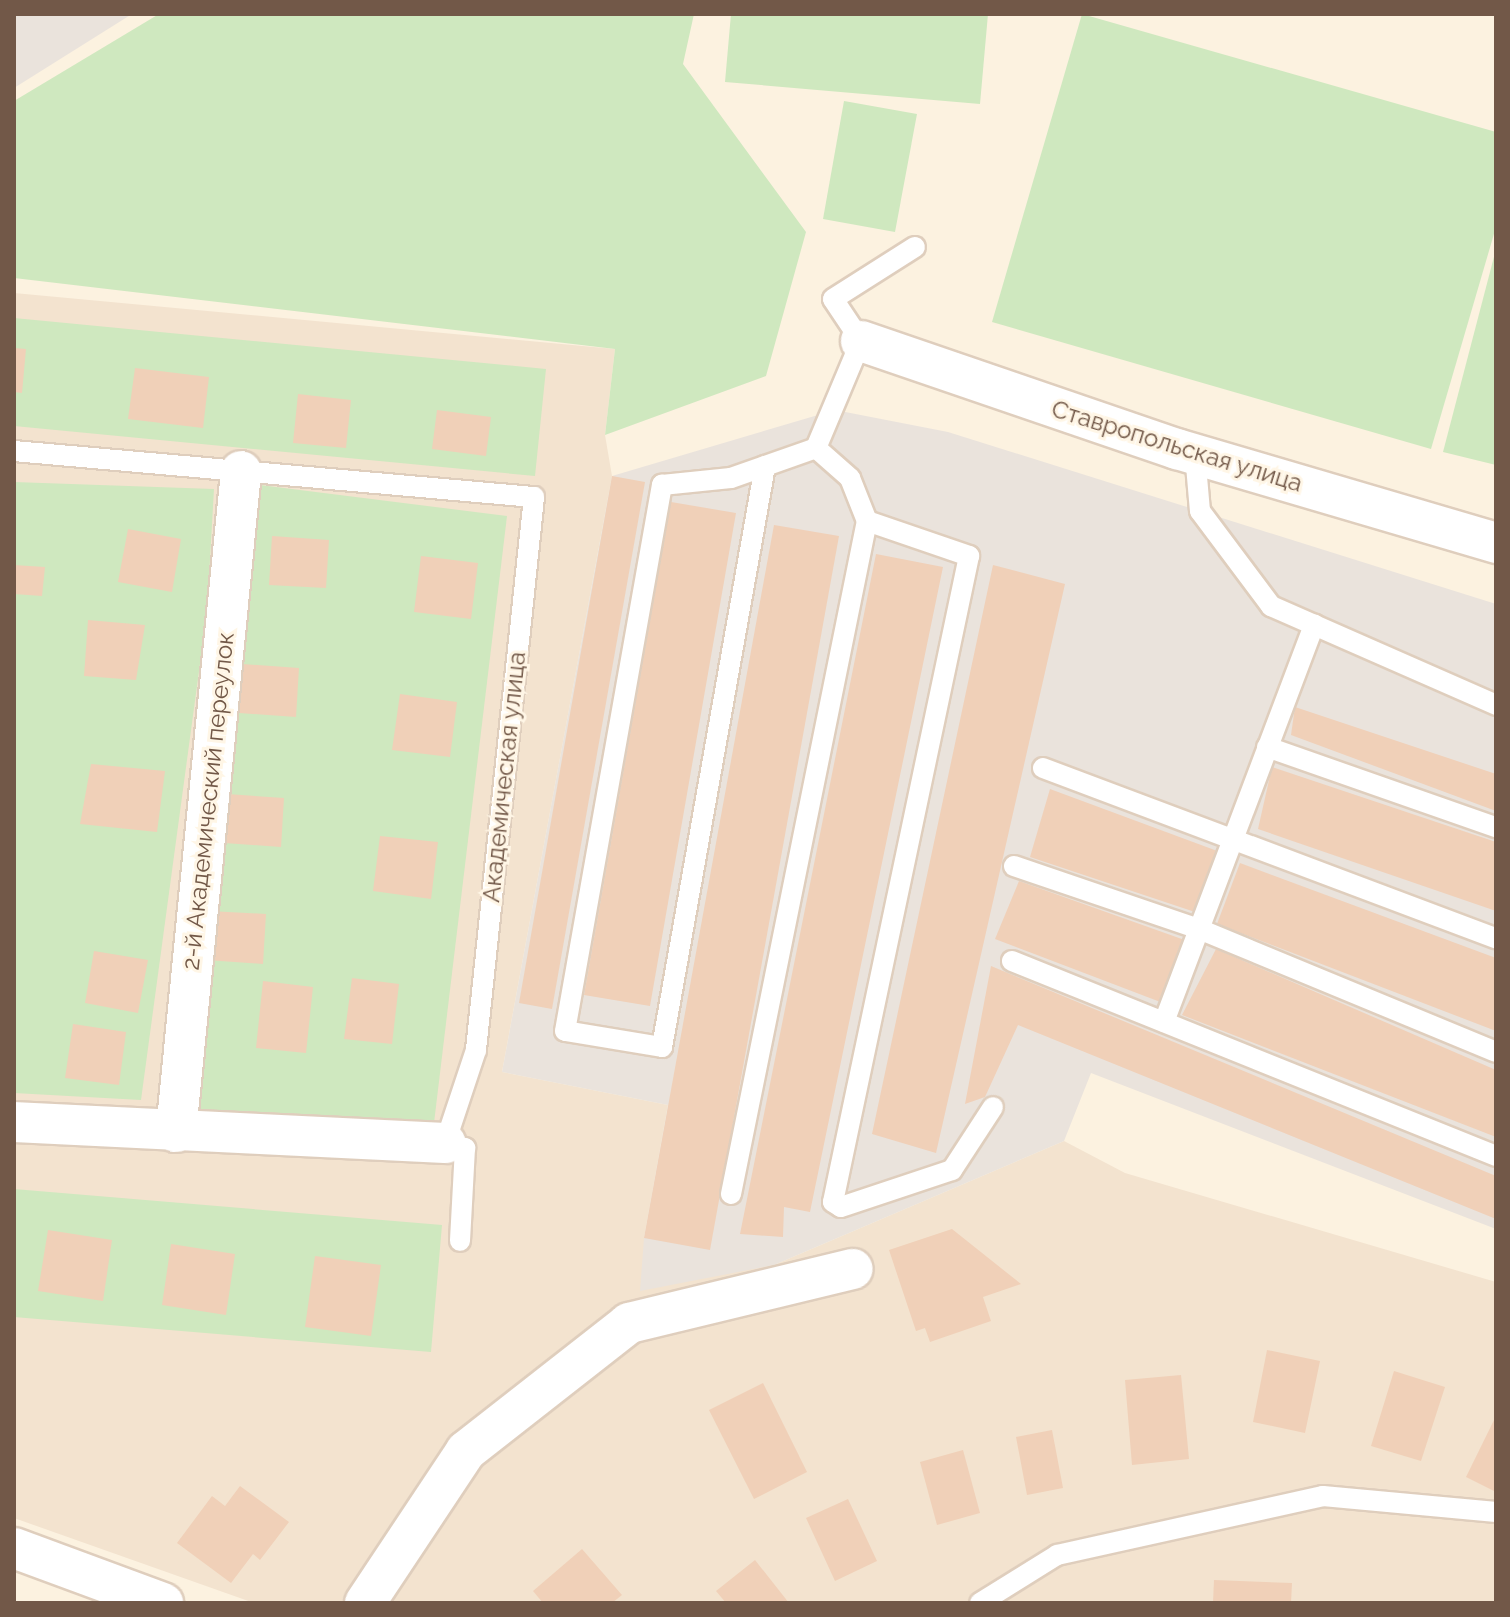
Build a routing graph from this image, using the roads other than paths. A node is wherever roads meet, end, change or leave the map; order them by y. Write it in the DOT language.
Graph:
graph roads {
  1 [pos="915,247"];
  2 [pos="861,341"];
  3 [pos="816,448"];
  4 [pos="14,451"];
  5 [pos="1195,454"];
  6 [pos="765,466"];
  7 [pos="241,471"];
  8 [pos="867,521"];
  9 [pos="1496,543"];
  10 [pos="1314,624"];
  11 [pos="1496,705"];
  12 [pos="1267,747"];
  13 [pos="1043,768"];
  14 [pos="1496,827"];
  15 [pos="1233,838"];
  16 [pos="1014,866"];
  17 [pos="1199,929"];
  18 [pos="1496,938"];
  19 [pos="1012,961"];
  20 [pos="1164,1022"];
  21 [pos="1496,1052"];
  22 [pos="993,1107"];
  23 [pos="14,1122"];
  24 [pos="176,1132"];
  25 [pos="445,1143"];
  26 [pos="1496,1156"];
  27 [pos="731,1194"];
  28 [pos="460,1241"];
  29 [pos="853,1269"];
  30 [pos="1496,1512"];
  31 [pos="14,1548"];
  32 [pos="163,1603"];
  33 [pos="365,1603"];
  34 [pos="980,1603"];
  1 -- 2 [label="lane"];
  2 -- 3 [label="lane"];
  2 -- 5 [label="street, Ставропольская улица"];
  3 -- 6 [label="lane"];
  3 -- 8 [label="lane"];
  4 -- 7 [label="lane, Академическая улица"];
  5 -- 9 [label="street, Ставропольская улица"];
  5 -- 10 [label="lane"];
  6 -- 6 [label="lane"];
  7 -- 24 [label="street, 2-й Академический переулок"];
  7 -- 25 [label="lane, Академическая улица"];
  8 -- 22 [label="lane"];
  8 -- 27 [label="lane"];
  10 -- 11 [label="lane"];
  10 -- 12 [label="lane"];
  12 -- 14 [label="lane"];
  12 -- 15 [label="lane"];
  13 -- 15 [label="lane"];
  15 -- 17 [label="lane"];
  15 -- 18 [label="lane"];
  16 -- 17 [label="lane"];
  17 -- 20 [label="lane"];
  17 -- 21 [label="lane"];
  19 -- 20 [label="lane"];
  20 -- 26 [label="lane"];
  23 -- 24 [label="street"];
  24 -- 25 [label="street"];
  25 -- 28 [label="lane"];
  29 -- 33 [label="street"];
  30 -- 34 [label="lane"];
  31 -- 32 [label="street"];
}
